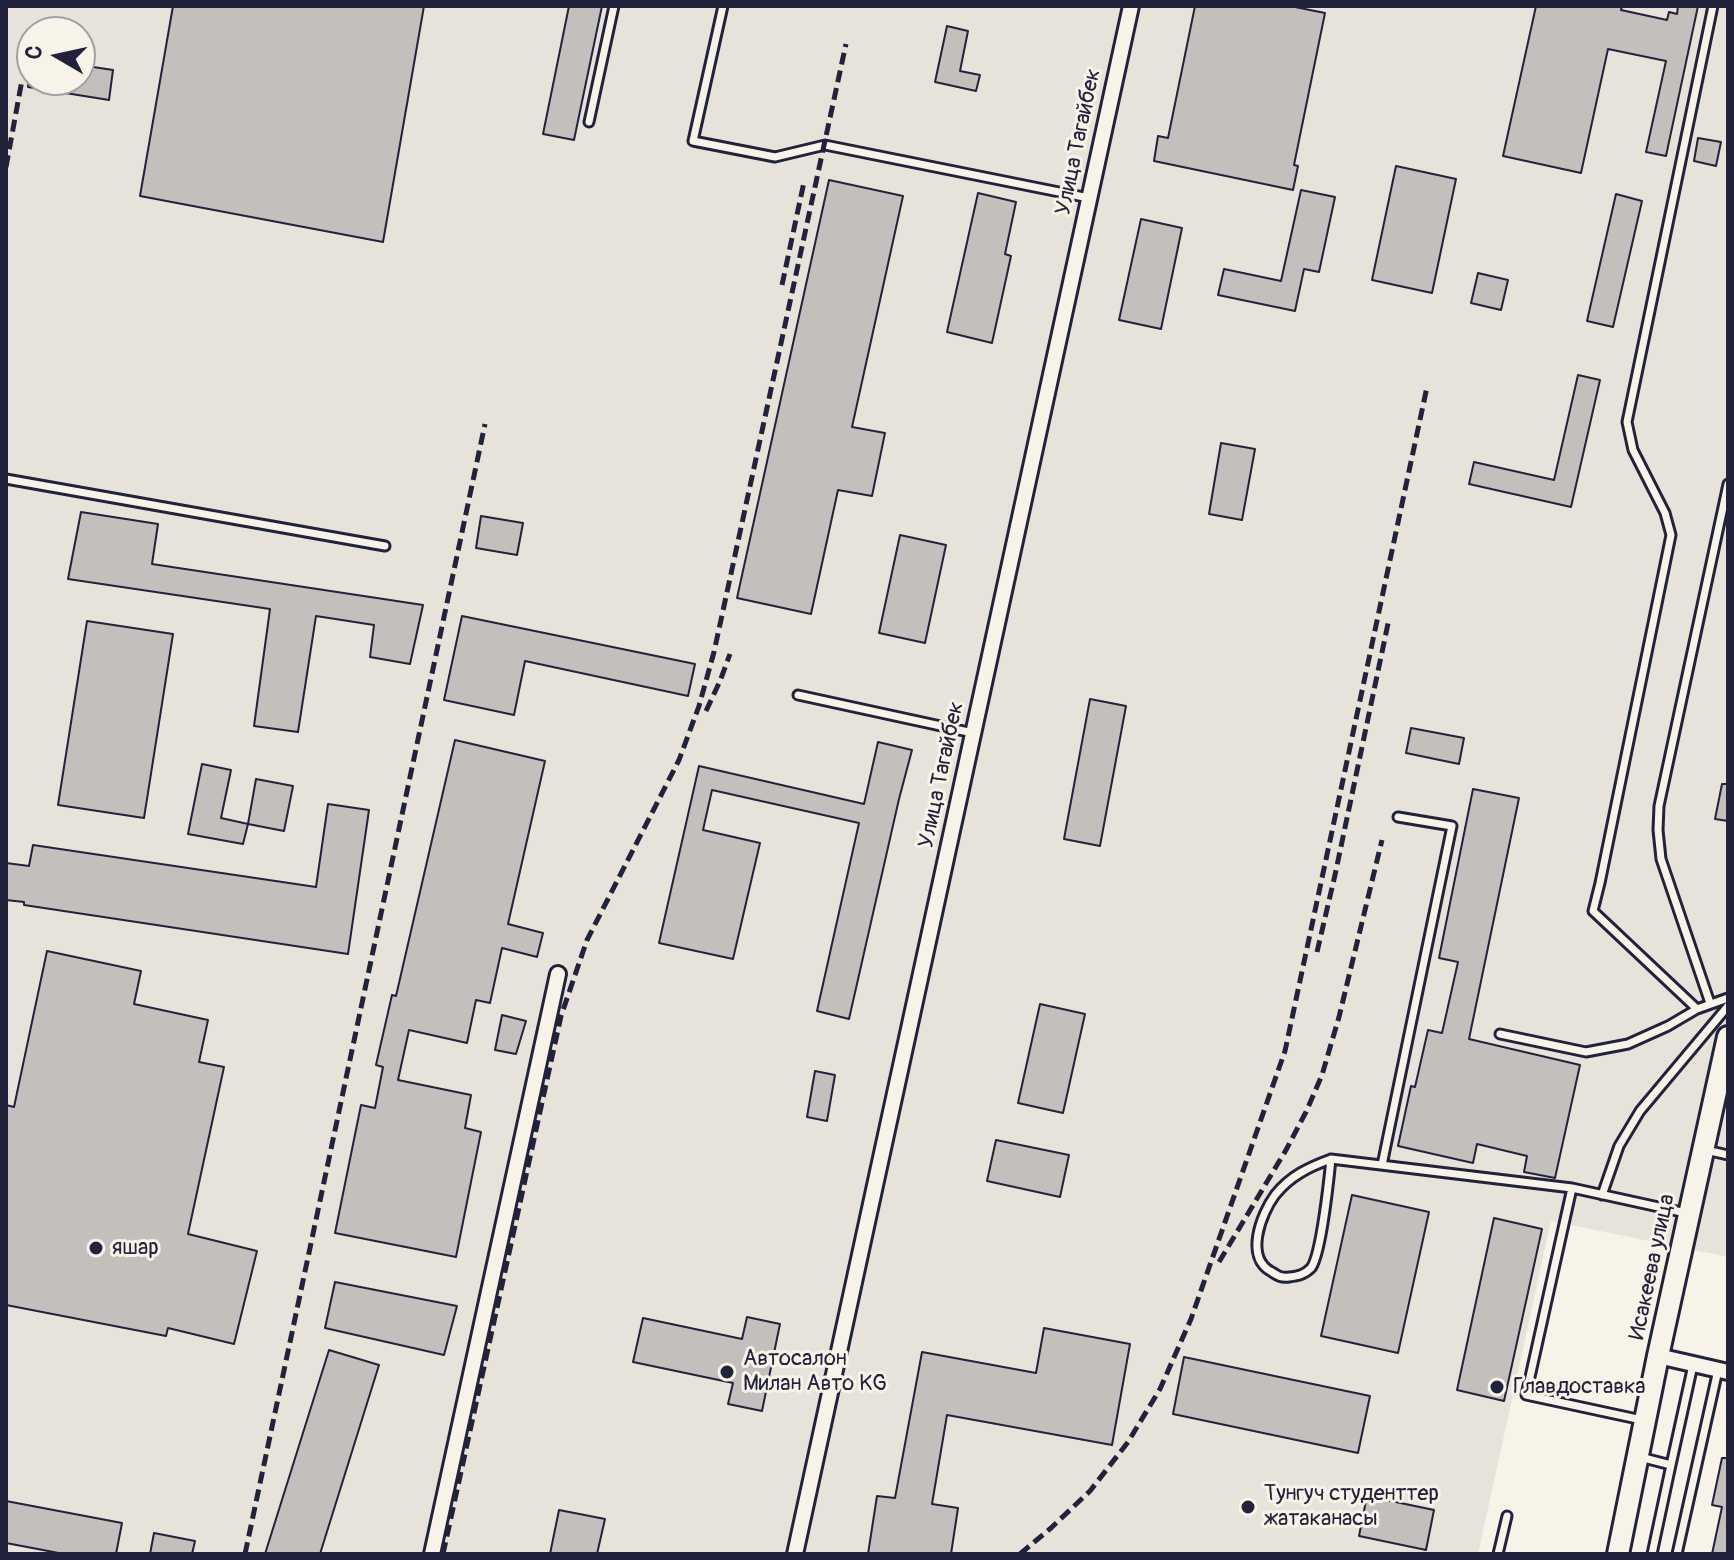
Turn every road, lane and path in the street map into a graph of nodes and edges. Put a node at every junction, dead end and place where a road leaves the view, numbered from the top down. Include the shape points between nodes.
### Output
1 (614, 6) edge
2 (723, 6) edge
3 (1131, 6) edge
4 (1713, 6) edge
5 (589, 122) dead end
6 (1089, 198) junction
7 (6, 479) edge
8 (1728, 484) edge
9 (385, 546) dead end
10 (798, 695) dead end
11 (973, 733) junction
12 (1398, 817) dead end
13 (558, 974) dead end
14 (1728, 998) edge
15 (1710, 1003) junction
16 (1728, 1006) edge
17 (1697, 1009) junction
18 (1500, 1034) dead end
19 (1728, 1037) edge
20 (1704, 1150) junction
21 (1728, 1155) edge
22 (1331, 1159) junction
23 (1382, 1165) junction
24 (1572, 1188) junction
25 (1602, 1195) junction
26 (1689, 1214) junction
27 (1658, 1356) junction
28 (1693, 1364) junction
29 (1723, 1371) edge
30 (1645, 1420) junction
31 (1638, 1456) junction
32 (1671, 1465) junction
33 (1507, 1516) dead end
34 (1500, 1553) edge
35 (432, 1554) edge
36 (795, 1554) edge
37 (1618, 1554) edge
38 (1652, 1554) edge
39 (1677, 1554) edge

1 - 5 lane
2 - 6 lane via 693,141 775,157 825,145
3 - 6 street, Улица Тагайбек
4 - 17 lane via 1627,422 1633,450 1671,535 1593,911
6 - 11 street, Улица Тагайбек
7 - 9 lane
8 - 15 lane via 1658,830 1661,859
10 - 11 lane
11 - 36 street, Улица Тагайбек
12 - 23 lane via 1452,826
13 - 35 street
14 - 15 lane
15 - 17 lane
16 - 25 lane via 1640,1111 1619,1146
17 - 18 lane via 1628,1044 1586,1052
19 - 20 street, Исакеева улица
20 - 21 lane
20 - 26 street, Исакеева улица
22 - 22 lane via 1313,1266 1302,1275 1282,1278 1264,1268 1257,1251 1266,1210 1297,1174
22 - 23 lane
23 - 24 lane
24 - 25 lane
24 - 30 lane via 1526,1395
25 - 26 lane
26 - 27 street, Исакеева улица
27 - 28 street
27 - 30 street, Исакеева улица
28 - 29 street
28 - 32 lane
29 - 39 lane
30 - 31 street, Исакеева улица
31 - 32 lane
31 - 37 street, Исакеева улица
32 - 38 lane
33 - 34 lane

